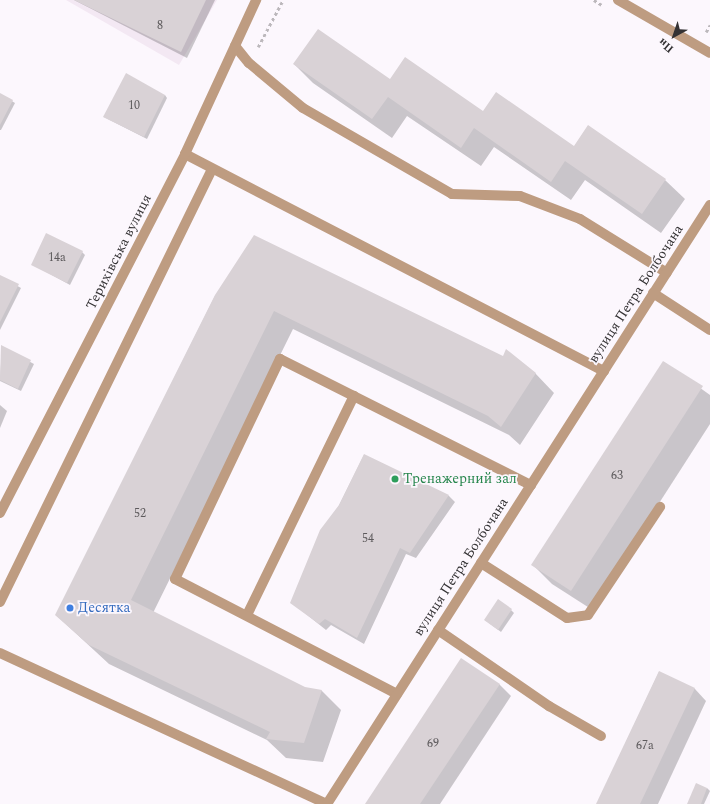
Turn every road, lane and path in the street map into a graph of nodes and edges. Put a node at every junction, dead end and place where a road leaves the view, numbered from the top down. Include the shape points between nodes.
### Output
1 (256, 0) edge
2 (618, 0) edge
3 (235, 46) junction
4 (710, 53) edge
5 (185, 154) junction
6 (212, 170) junction
7 (710, 204) edge
8 (666, 273) junction
9 (653, 294) junction
10 (710, 330) edge
11 (604, 371) junction
12 (354, 396) junction
13 (531, 485) junction
14 (660, 507) dead end
15 (0, 513) edge
16 (481, 563) junction
17 (0, 602) edge
18 (247, 615) junction
19 (438, 630) junction
20 (0, 652) edge
21 (397, 694) junction
22 (601, 736) dead end
23 (327, 804) edge

1 - 3 street, Терихівська вулиця
2 - 4 street
3 - 5 street, Терихівська вулиця
3 - 8 street via 250,63 303,108 452,194 520,196 580,219
5 - 6 street
5 - 15 street, Терихівська вулиця
6 - 11 street
6 - 17 street
7 - 8 street, вулиця Петра Болбочана
8 - 9 street, вулиця Петра Болбочана
9 - 10 street
9 - 11 street, вулиця Петра Болбочана
11 - 13 street, вулиця Петра Болбочана
12 - 13 street
12 - 18 street
12 - 18 street via 280,359 175,579
13 - 16 street, вулиця Петра Болбочана
14 - 16 street via 588,615 567,618
16 - 19 street, вулиця Петра Болбочана
18 - 21 street
19 - 21 street, вулиця Петра Болбочана
19 - 22 street via 549,706
20 - 23 street
21 - 23 street, вулиця Петра Болбочана

